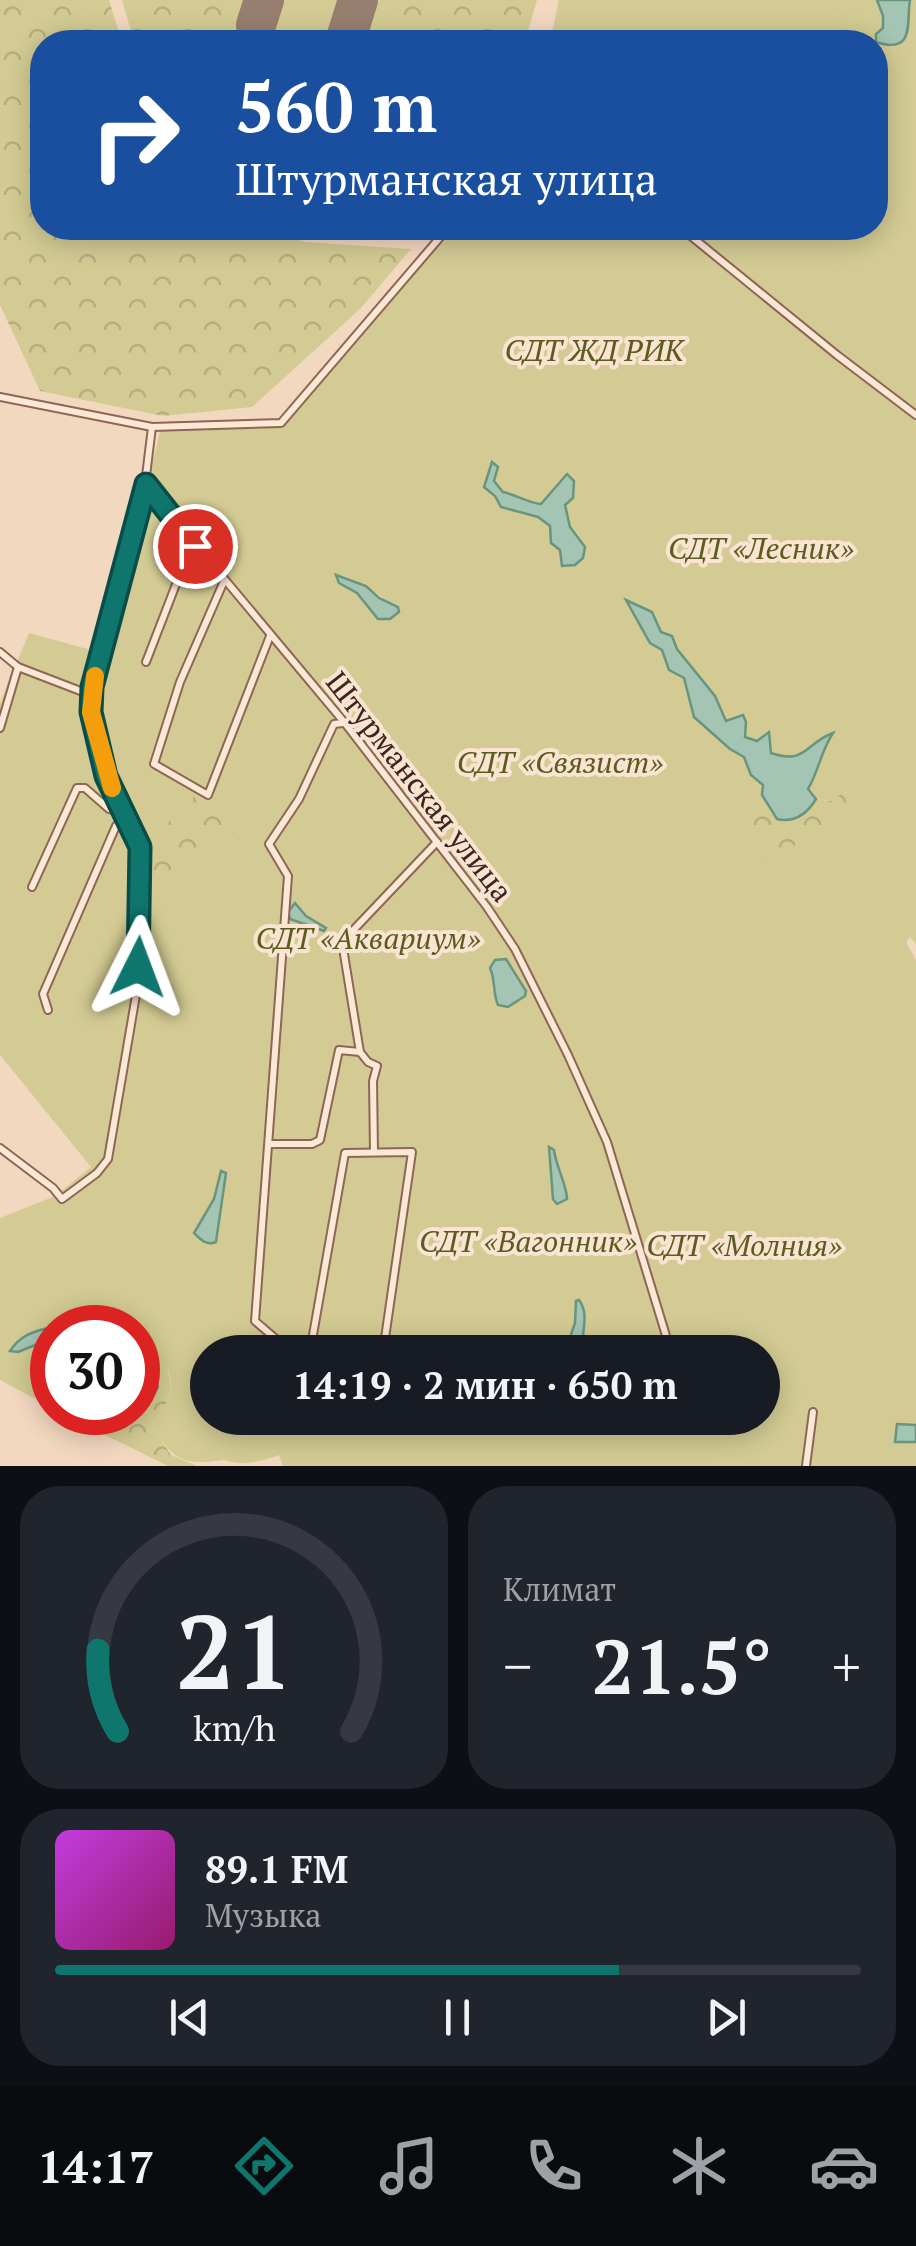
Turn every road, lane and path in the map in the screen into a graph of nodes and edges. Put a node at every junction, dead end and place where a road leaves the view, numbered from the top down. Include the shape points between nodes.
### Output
1 (438, 240) edge
2 (696, 240) edge
3 (0, 396) edge
4 (916, 414) edge
5 (152, 427) junction
6 (146, 484) junction
7 (195, 546) junction
8 (224, 582) junction
9 (270, 636) junction
10 (0, 652) edge
11 (146, 662) dead end
12 (18, 668) junction
13 (91, 696) junction
14 (344, 722) junction
15 (0, 728) edge
16 (123, 815) junction
17 (437, 842) junction
18 (32, 887) dead end
19 (48, 1010) dead end
20 (360, 1052) junction
21 (271, 1144) junction
22 (0, 1148) edge
23 (374, 1152) junction
24 (271, 1335) edge
25 (313, 1335) edge
26 (385, 1335) edge
27 (666, 1335) edge
28 (813, 1412) dead end
29 (806, 1466) edge

1 - 5 street via 280,423
2 - 4 street
3 - 5 street
5 - 6 street
6 - 7 street, Штурманская улица
6 - 13 street
7 - 8 street, Штурманская улица
7 - 11 street
8 - 9 street, Штурманская улица
8 - 9 street via 180,682 154,764 208,794
9 - 14 street, Штурманская улица
10 - 12 street
12 - 13 street
12 - 15 street
13 - 16 street via 106,776
14 - 17 street, Штурманская улица
14 - 21 street via 334,724 300,799 269,844 288,876
16 - 18 street via 76,788
16 - 19 street via 44,994
16 - 22 street via 140,847 141,910 136,996 108,1159 62,1200
17 - 20 street via 343,940
17 - 27 street, Штурманская улица via 515,949 594,1111
20 - 21 street via 339,1050 320,1140
20 - 23 street via 377,1066
21 - 24 street via 255,1321
23 - 25 street via 345,1153
23 - 26 street via 412,1152
28 - 29 street

